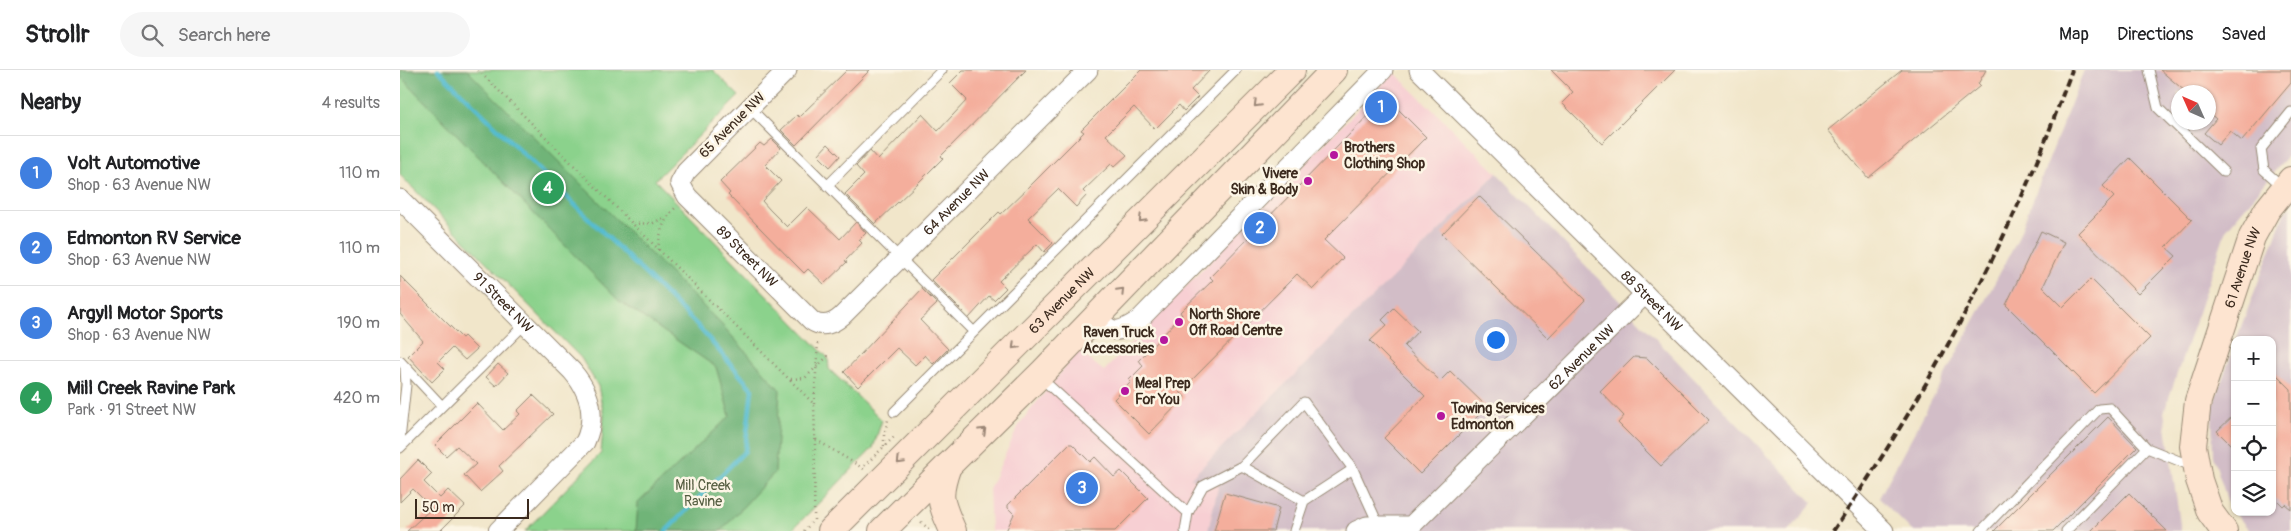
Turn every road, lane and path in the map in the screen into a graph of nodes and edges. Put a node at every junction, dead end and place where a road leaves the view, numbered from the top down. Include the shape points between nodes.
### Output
1 (478, 70) edge
2 (787, 70) edge
3 (942, 70) edge
4 (1088, 70) edge
5 (1236, 70) edge
6 (1292, 70) edge
7 (1334, 70) edge
8 (1383, 70) edge
9 (1419, 70) edge
10 (2149, 70) edge
11 (750, 107) junction
12 (2291, 112) edge
13 (2224, 172) dead end
14 (680, 183) joint
15 (2288, 184) edge
16 (827, 186) junction
17 (400, 199) edge
18 (679, 204) dead end
19 (666, 217) junction
20 (633, 224) junction
21 (658, 250) junction
22 (900, 258) junction
23 (1645, 294) junction
24 (1096, 317) junction
25 (525, 324) junction
26 (974, 332) junction
27 (819, 333) junction
28 (829, 355) dead end
29 (403, 365) edge
30 (815, 369) junction
31 (1039, 376) junction
32 (789, 379) junction
33 (814, 404) junction
34 (442, 406) junction
35 (894, 412) joint
36 (816, 438) junction
37 (400, 440) edge
38 (884, 446) dead end
39 (400, 448) edge
40 (2147, 448) junction
41 (948, 466) junction
42 (1242, 466) junction
43 (1353, 469) junction
44 (2198, 474) junction
45 (866, 480) junction
46 (1304, 502) junction
47 (1188, 513) junction
48 (900, 524) edge
49 (1379, 526) junction
50 (831, 527) edge
51 (1411, 528) edge
52 (498, 531) edge
53 (931, 531) edge
54 (953, 531) edge
55 (1185, 531) edge
56 (1294, 531) edge
57 (1356, 531) edge
58 (1884, 531) edge
59 (1981, 531) edge
60 (2066, 531) edge
61 (2224, 531) edge

1 - 20 path
2 - 11 street, 65 Avenue NW
3 - 16 lane
4 - 22 street, 64 Avenue NW
5 - 26 lane
6 -> 45 main road, 63 Avenue NW
24 -> 7 main road
8 - 24 street via 1139,320 1124,330 1113,330
9 - 23 street, 88 Street NW
10 - 13 lane via 2158,108
11 - 14 street, 65 Avenue NW via 686,172
11 - 16 lane
12 - 15 lane via 2261,149 2264,170
14 - 27 street, 89 Street NW via 687,196 812,321
15 - 44 main road, 61 Avenue NW via 2267,210 2252,238 2208,365 2197,410 2193,446
16 - 22 lane
17 - 25 street, 91 Street NW
18 - 19 path
19 - 20 path
19 - 21 path
20 - 21 path
21 - 32 path
22 - 26 lane
22 - 27 street, 64 Avenue NW via 837,320
23 - 51 street, 62 Avenue NW
23 - 58 street, 88 Street NW
24 - 31 main road
25 - 34 lane
25 - 52 street, 91 Street NW via 578,378 588,396 592,415 588,434 580,448
26 - 35 lane
27 - 30 path
28 - 30 path
29 - 34 lane
29 - 37 lane via 406,385
30 - 32 path via 799,380
30 - 33 path
41 -> 31 main road
31 - 47 lane
32 - 33 path
33 - 36 path
34 - 39 lane
35 - 38 path via 888,419
36 - 45 path
36 - 50 path
40 - 44 lane
40 - 59 lane via 2110,408 2099,410
40 - 60 lane
41 - 48 main road
41 - 54 main road via 940,489
42 - 43 lane via 1304,402
42 - 46 lane
42 - 47 lane via 1203,486
43 - 46 lane
43 - 49 lane
44 - 61 main road, 61 Avenue NW via 2210,512
45 - 48 main road
45 - 50 main road, 63 Avenue NW
46 - 56 lane
47 - 55 lane
48 - 53 path
49 - 51 street, 62 Avenue NW
49 - 57 street, 62 Avenue NW via 1367,526

